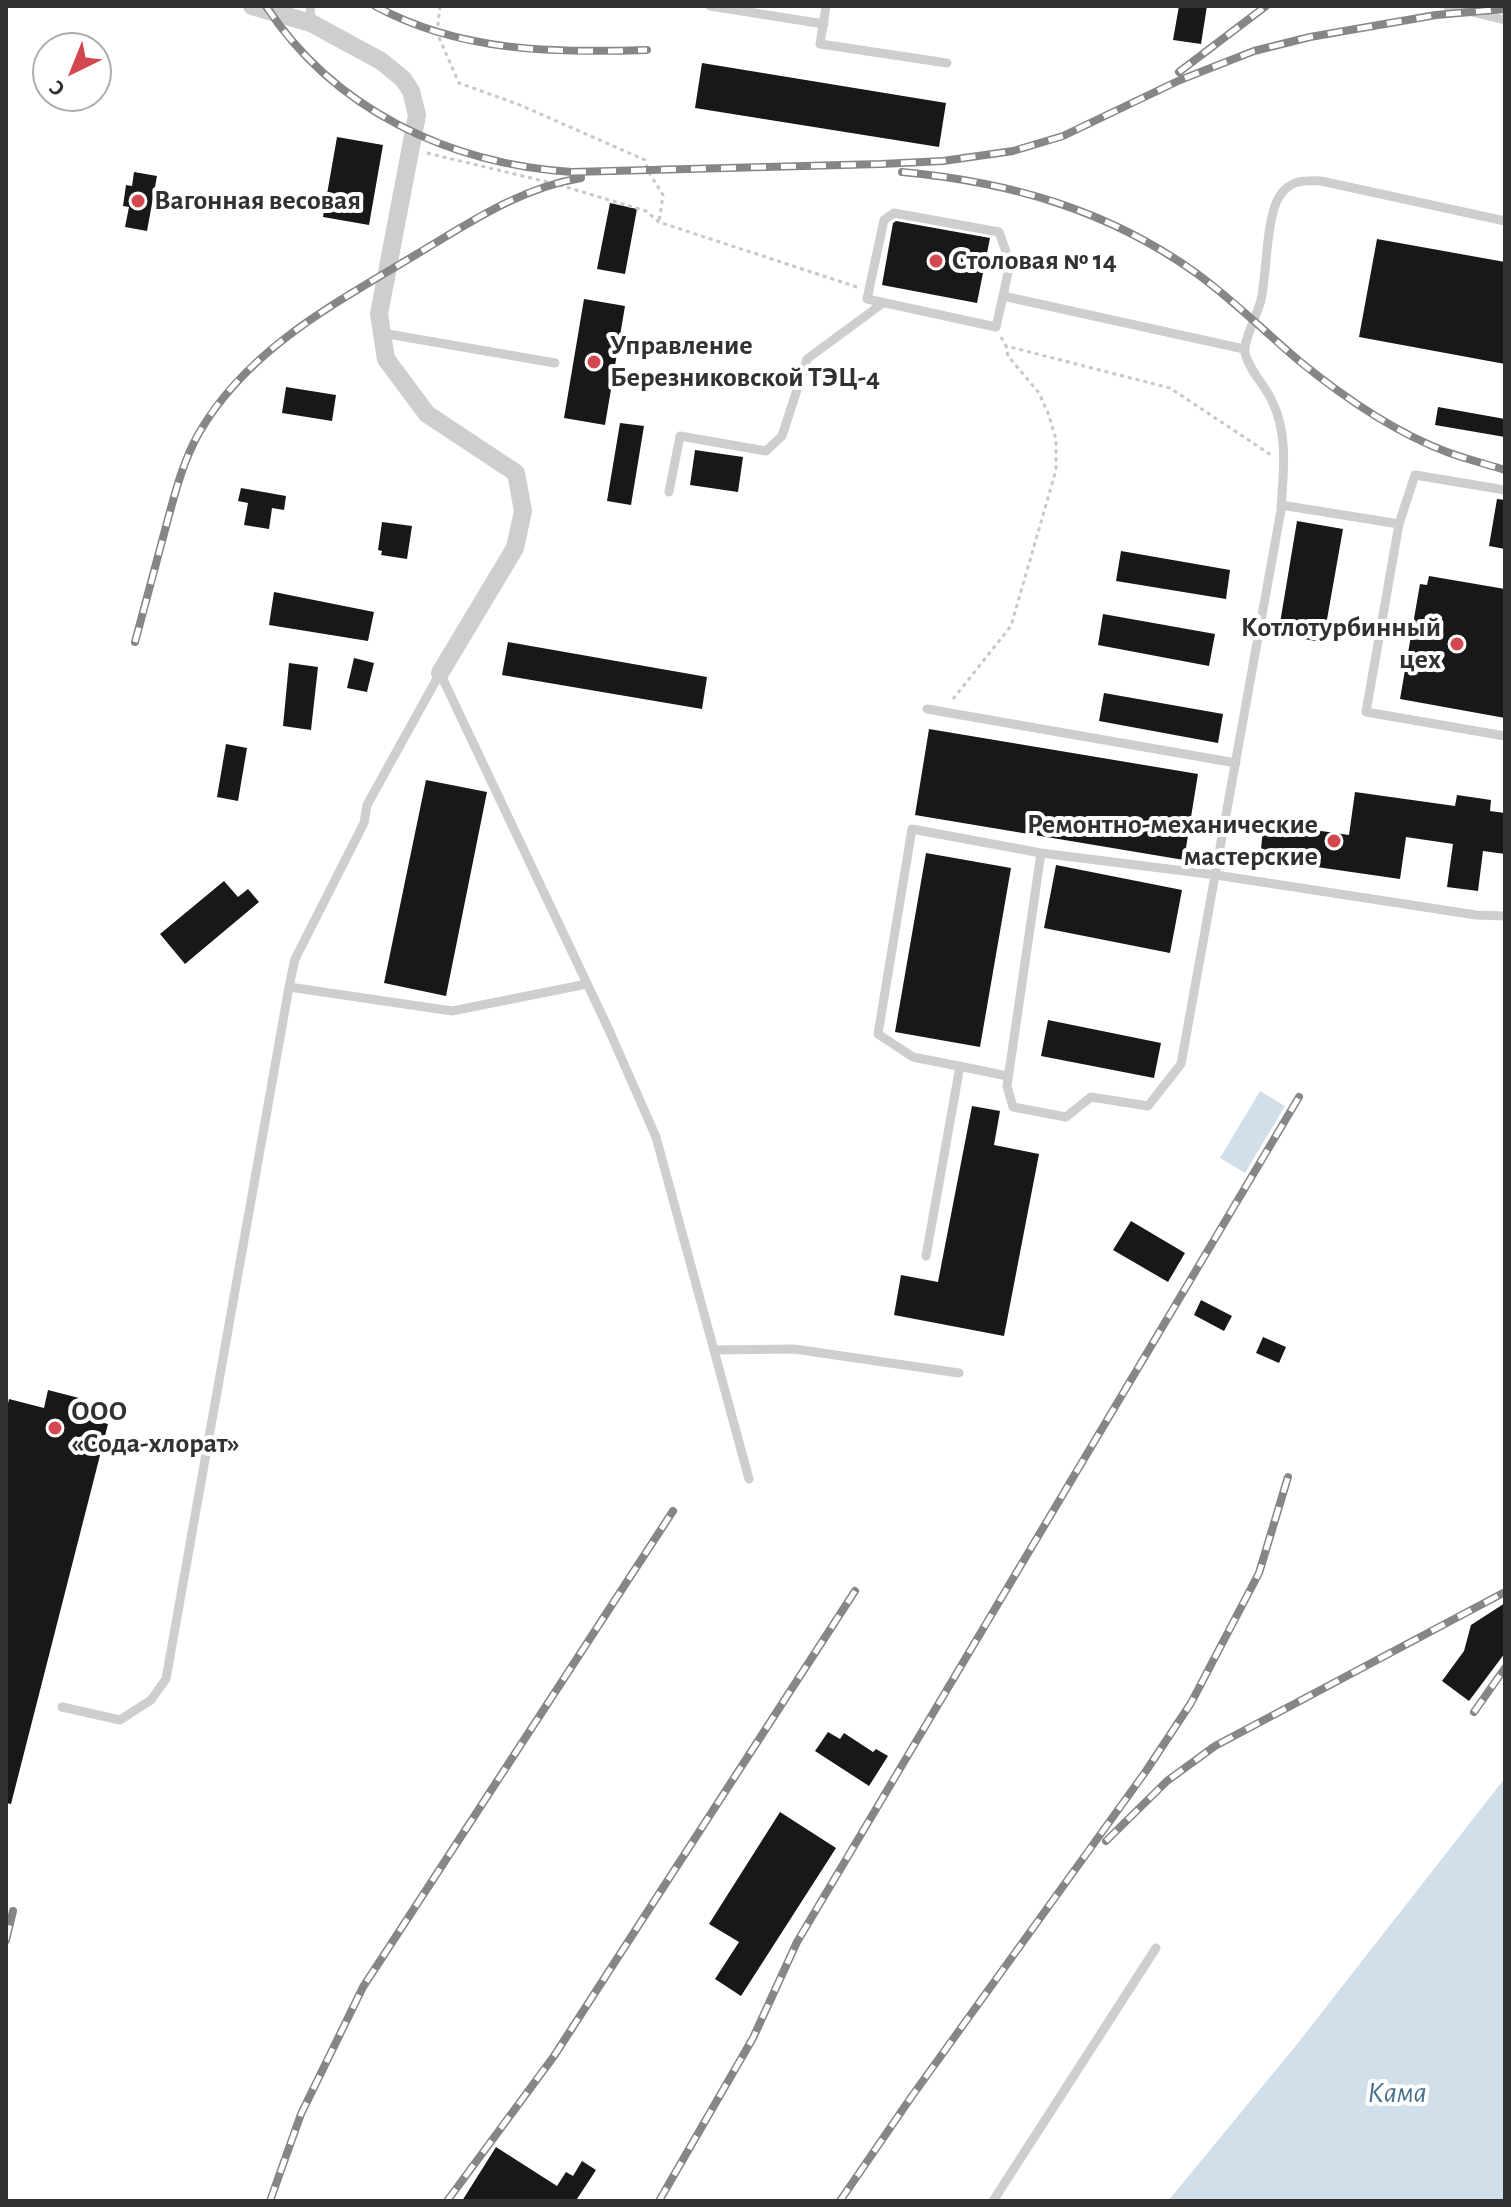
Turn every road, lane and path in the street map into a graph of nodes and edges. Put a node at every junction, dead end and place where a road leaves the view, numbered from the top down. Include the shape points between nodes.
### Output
1 (252, 6) edge
2 (440, 6) edge
3 (710, 6) edge
4 (826, 6) edge
5 (1447, 6) edge
6 (310, 14) edge
7 (1505, 20) edge
8 (824, 24) junction
9 (947, 63) dead end
10 (409, 149) junction
11 (1505, 221) edge
12 (659, 222) junction
13 (869, 291) junction
14 (1003, 296) junction
15 (883, 303) junction
16 (996, 327) junction
17 (382, 333) junction
18 (1006, 346) junction
19 (1244, 349) junction
20 (555, 363) dead end
21 (1284, 464) junction
22 (1505, 490) edge
23 (669, 492) dead end
24 (1281, 505) junction
25 (1399, 524) junction
26 (440, 673) junction
27 (927, 709) dead end
28 (944, 712) junction
29 (1505, 736) edge
30 (1236, 763) junction
31 (1041, 853) junction
32 (1216, 875) junction
33 (1505, 916) edge
34 (587, 984) junction
35 (289, 987) junction
36 (960, 1066) junction
37 (1008, 1076) junction
38 (926, 1256) dead end
39 (714, 1350) junction
40 (959, 1373) dead end
41 (749, 1479) dead end
42 (62, 1707) dead end
43 (1156, 1948) dead end
44 (993, 2201) edge

1 - 6 street via 271,14
2 - 12 path via 437,33 459,83 645,160 663,195
3 - 8 lane
4 - 8 lane
5 - 7 lane
6 - 10 street via 403,79 417,115
8 - 9 lane via 820,44
10 - 12 path via 556,184 646,211
10 - 17 street via 379,314
11 - 19 lane via 1321,181 1288,185 1274,207 1261,300
12 - 13 path
13 - 14 lane via 884,220 894,213 999,232 1010,263
13 - 15 lane via 867,299
14 - 16 lane
14 - 19 lane
15 - 16 lane
15 - 23 lane via 807,359 782,436 766,451 680,436
16 - 18 path
17 - 20 lane
17 - 26 street via 386,359 427,414 516,473 523,511 515,548
18 - 21 path via 1170,388
18 - 28 path via 1048,413 1056,439 1056,470 1011,626
19 - 21 lane via 1279,418
21 - 24 lane
22 - 25 lane via 1415,475
24 - 25 lane
24 - 30 lane
25 - 29 lane via 1366,712
26 - 34 lane
26 - 35 lane via 367,805 364,823 295,959
27 - 28 lane
28 - 30 lane
30 - 32 lane
31 - 32 lane
31 - 36 lane via 912,829 878,1034 913,1057
31 - 37 lane
32 - 33 lane
32 - 37 lane via 1181,1064 1148,1106 1091,1097 1066,1117 1013,1107
34 - 35 lane via 452,1011
34 - 39 lane via 656,1137
35 - 42 lane via 166,1679 151,1700 120,1720
36 - 37 lane
36 - 38 lane
39 - 40 lane via 794,1349
39 - 41 lane
43 - 44 lane

